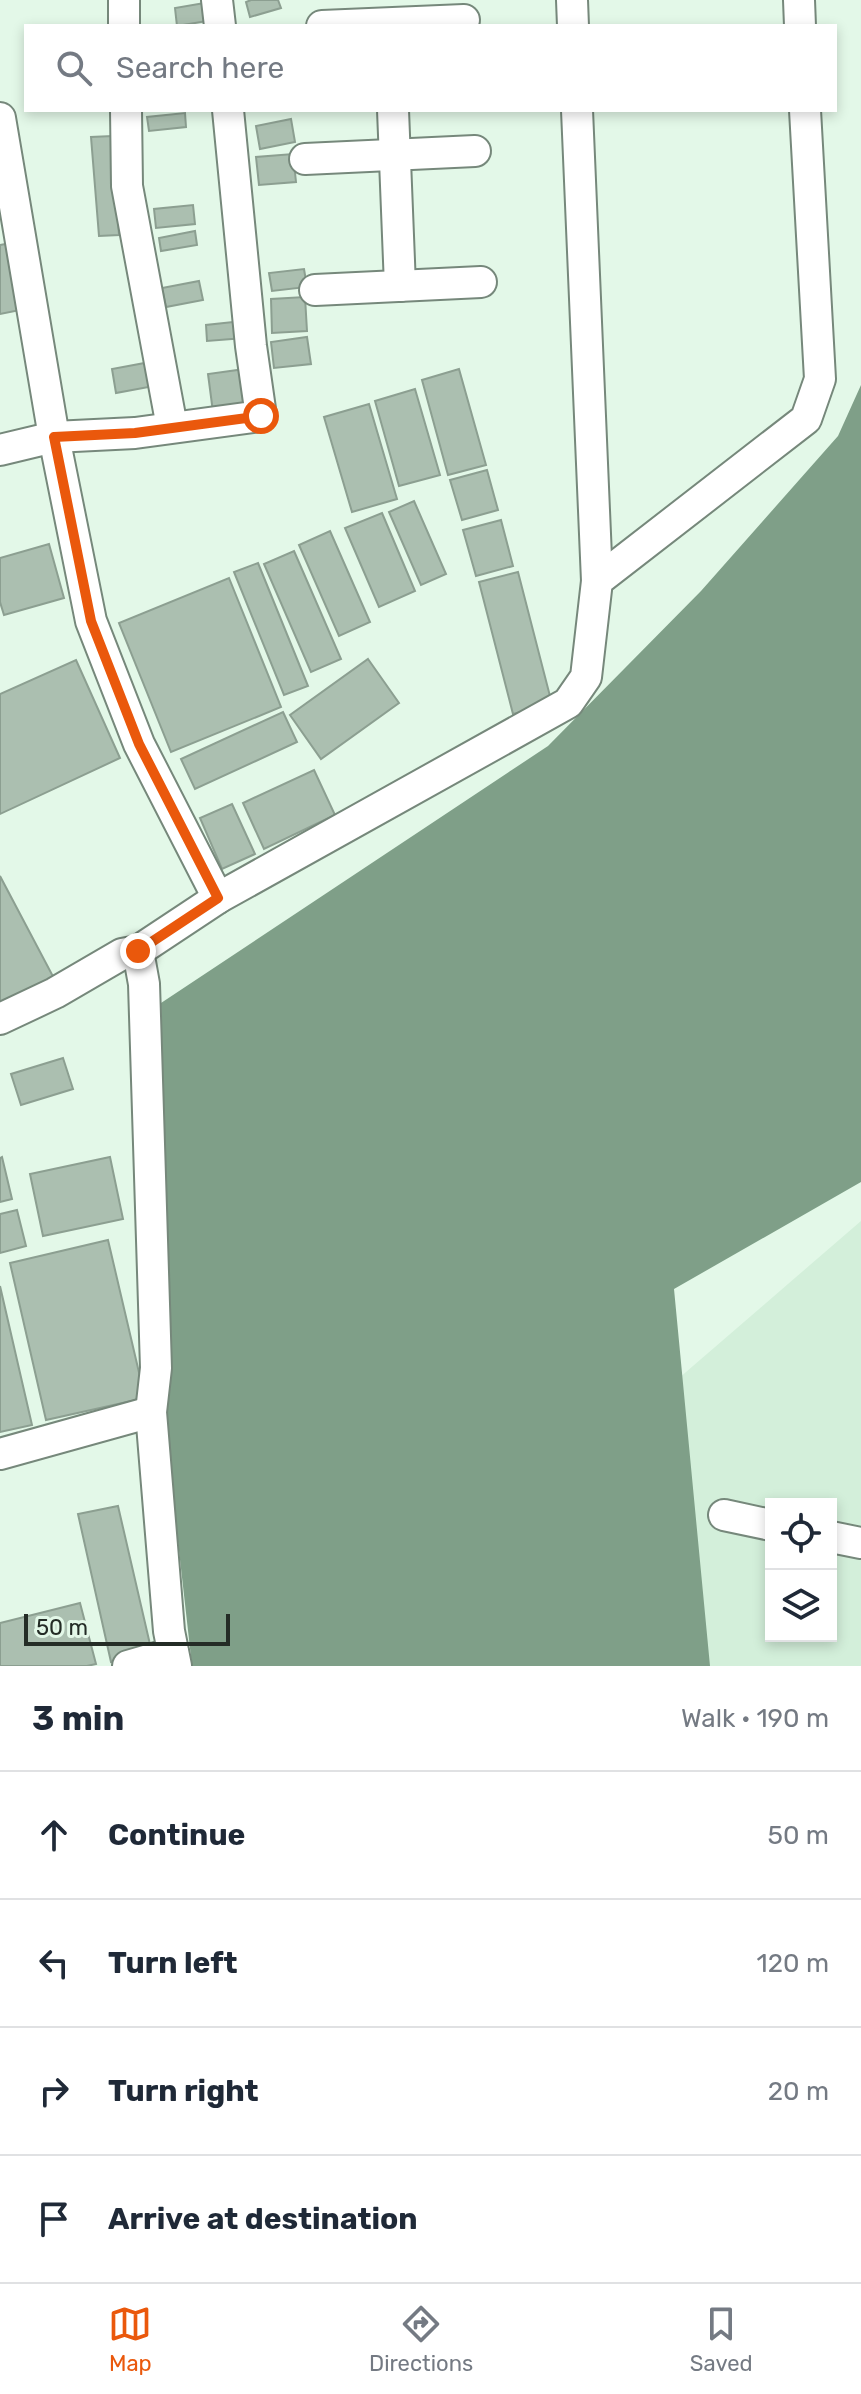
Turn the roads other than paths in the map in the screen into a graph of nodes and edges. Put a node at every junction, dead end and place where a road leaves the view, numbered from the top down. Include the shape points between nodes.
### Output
1 (124, 0) edge
2 (217, 0) edge
3 (572, 0) edge
4 (799, 0) edge
5 (387, 16) edge
6 (464, 20) dead end
7 (124, 24) edge
8 (220, 24) edge
9 (335, 24) edge
10 (573, 24) edge
11 (800, 24) edge
12 (126, 112) edge
13 (228, 112) edge
14 (393, 112) edge
15 (577, 112) edge
16 (805, 112) edge
17 (0, 118) edge
18 (475, 151) dead end
19 (395, 155) junction
20 (305, 159) dead end
21 (481, 282) dead end
22 (400, 286) junction
23 (315, 290) dead end
24 (172, 427) junction
25 (54, 437) junction
26 (0, 450) edge
27 (597, 581) junction
28 (218, 898) junction
29 (138, 951) junction
30 (0, 1019) edge
31 (151, 1412) junction
32 (0, 1454) edge
33 (724, 1515) dead end
34 (765, 1524) edge
35 (837, 1538) edge
36 (861, 1543) edge
37 (175, 1660) edge
38 (128, 1666) edge

1 - 7 street
2 - 8 street
3 - 10 street
4 - 11 street
5 - 6 street
5 - 9 street
12 - 24 street via 127,186
13 - 24 street via 261,416
14 - 19 street
15 - 27 street
16 - 27 street via 820,379 806,419
17 - 25 street
18 - 19 street
19 - 20 street
19 - 22 street
21 - 22 street
22 - 23 street
24 - 25 street
25 - 26 street
25 - 28 street via 91,621 139,744
27 - 28 street via 586,677 568,703
28 - 29 street
29 - 30 street via 122,954
29 - 31 street via 144,984 156,1368
31 - 32 street
31 - 37 street
33 - 34 street
35 - 36 street
37 - 38 street

